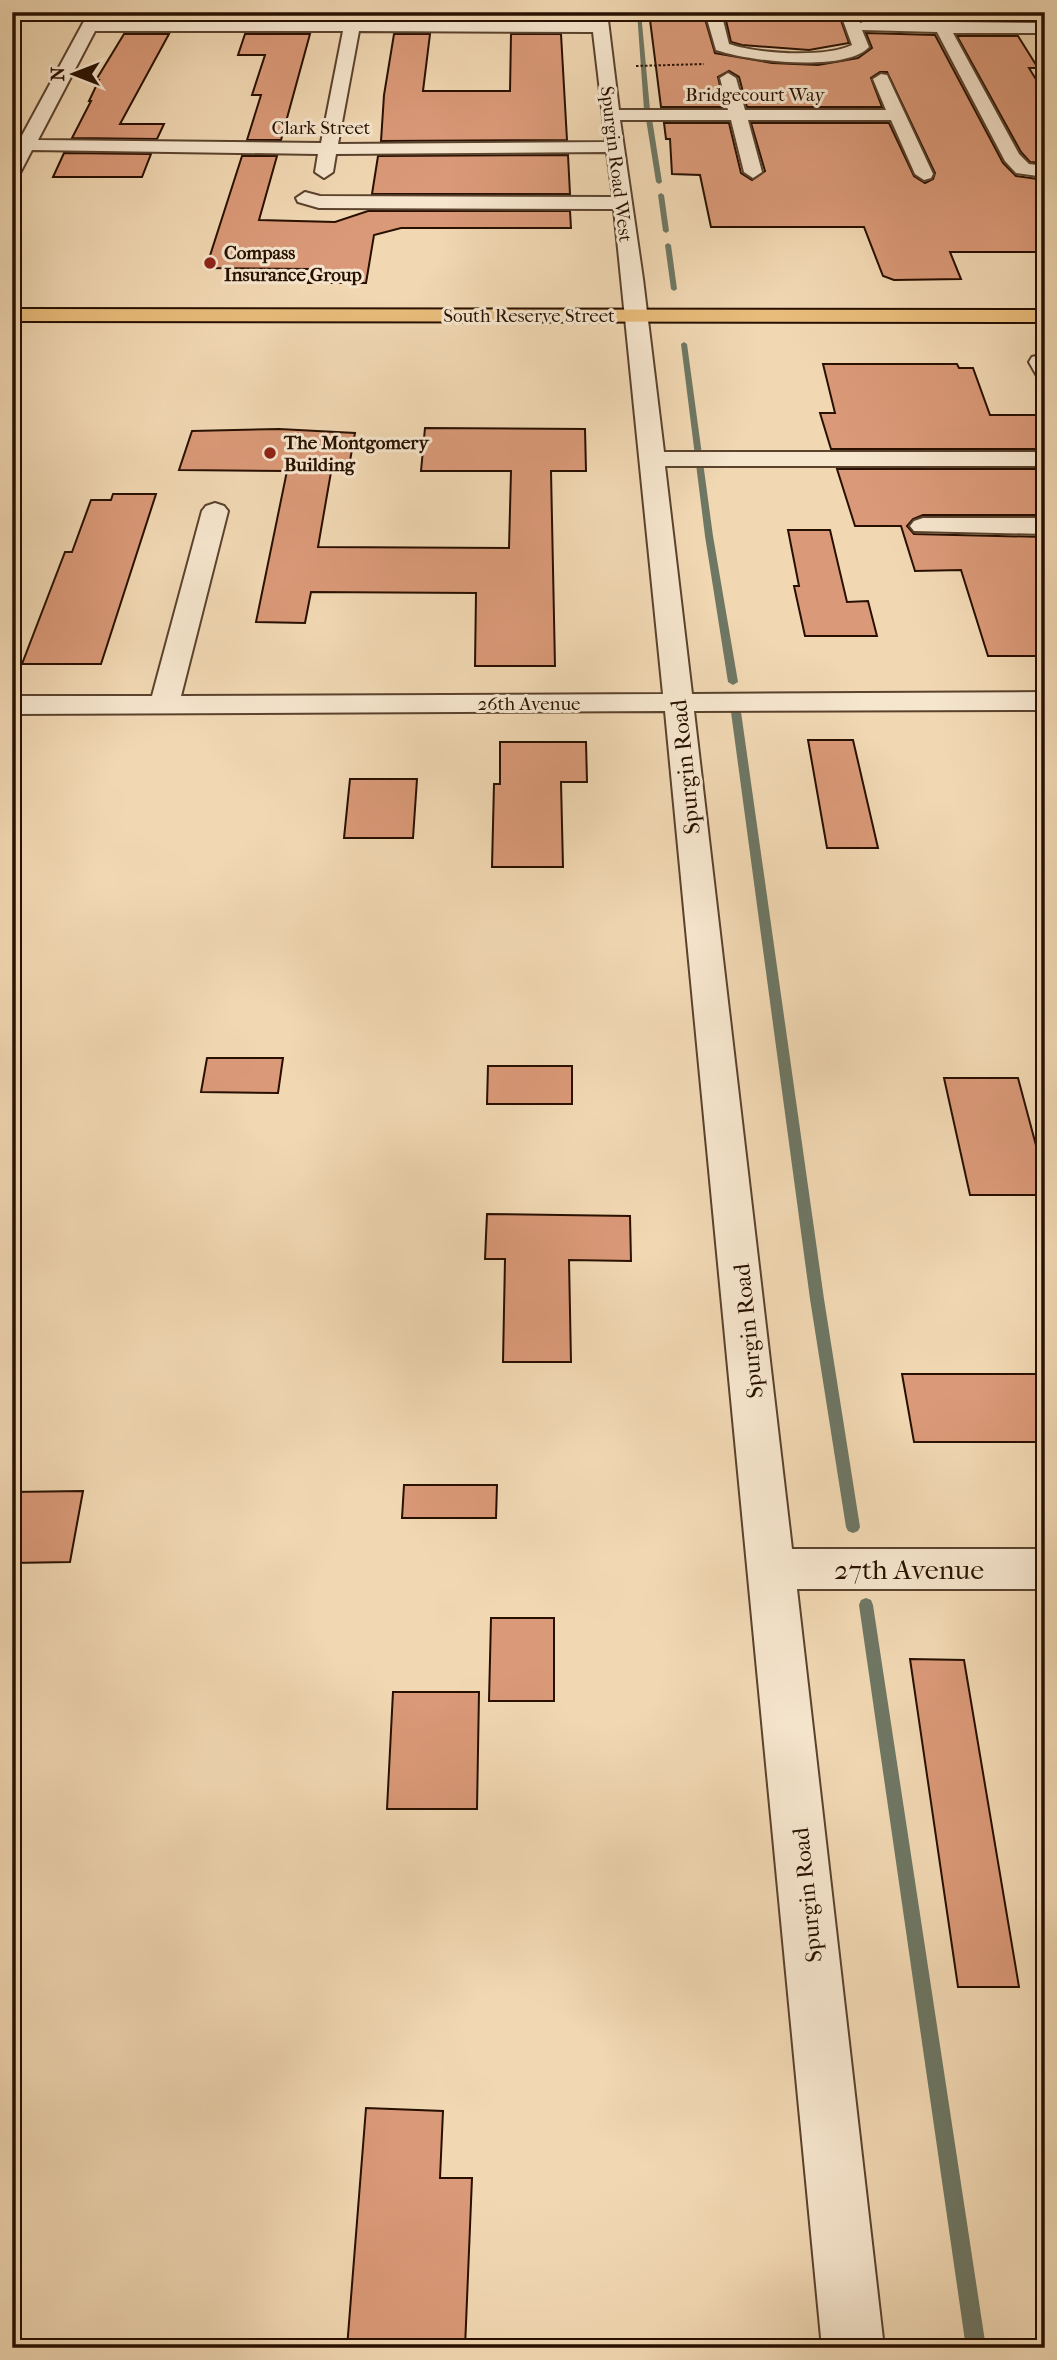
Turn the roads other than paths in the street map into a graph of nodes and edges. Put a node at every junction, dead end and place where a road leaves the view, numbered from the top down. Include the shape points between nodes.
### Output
1 (713, 12) edge
2 (848, 12) edge
3 (93, 19) edge
4 (353, 19) edge
5 (599, 20) edge
6 (866, 26) dead end
7 (945, 28) junction
8 (1045, 28) edge
9 (729, 78) dead end
10 (881, 79) dead end
11 (611, 115) junction
12 (738, 115) junction
13 (898, 115) junction
14 (26, 145) junction
15 (615, 147) junction
16 (329, 149) junction
17 (12, 171) edge
18 (754, 172) dead end
19 (1045, 172) edge
20 (923, 174) dead end
21 (622, 203) junction
22 (12, 315) edge
23 (637, 315) junction
24 (1045, 316) edge
25 (652, 459) junction
26 (1045, 459) edge
27 (215, 511) dead end
28 (923, 526) dead end
29 (1045, 526) edge
30 (1045, 701) edge
31 (677, 702) junction
32 (12, 705) edge
33 (164, 705) junction
34 (774, 1569) junction
35 (1045, 1569) edge
36 (853, 2348) edge

1 - 2 street via 722,47 754,56 837,56 857,51 861,47
3 - 4 street
3 - 14 street
4 - 5 street
4 - 16 street
5 - 11 street, Spurgin Road West
6 - 7 street
7 - 8 street
7 - 19 street via 1012,157 1023,169
9 - 12 street
10 - 13 street
11 - 12 street, Bridgecourt Way
11 - 15 street, Spurgin Road West
12 - 13 street, Bridgecourt Way
12 - 18 street
13 - 20 street
14 - 16 street, Clark Street
14 - 17 street
15 - 16 street, Clark Street
15 - 21 street, Spurgin Road West
16 - 21 street via 322,182 304,198 319,202
21 - 23 street, Spurgin Road West
22 - 23 highway, South Reserve Street
23 - 24 highway, South Reserve Street
23 - 25 street, Spurgin Road
25 - 26 street
25 - 31 street, Spurgin Road
27 - 33 street
28 - 29 street
30 - 31 street, 26th Avenue
31 - 33 street, 26th Avenue
31 - 34 street, Spurgin Road
32 - 33 street, 26th Avenue
34 - 35 street, 27th Avenue
34 - 36 street, Spurgin Road

